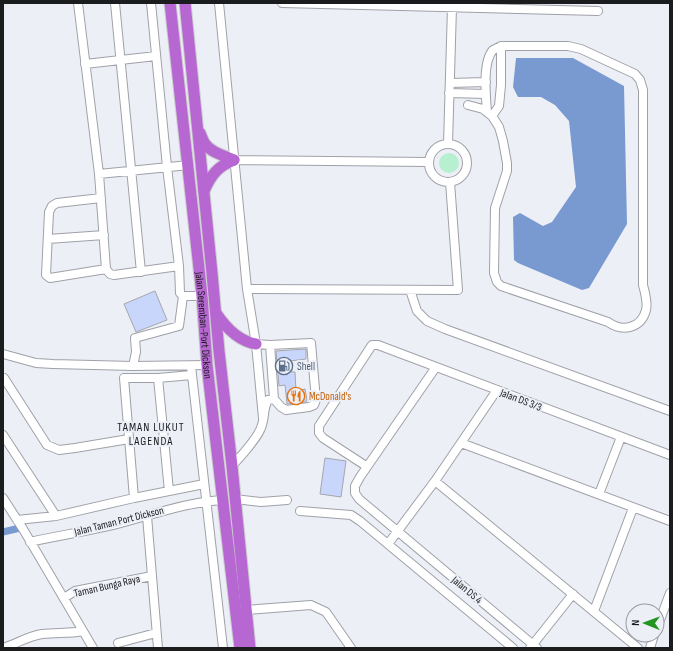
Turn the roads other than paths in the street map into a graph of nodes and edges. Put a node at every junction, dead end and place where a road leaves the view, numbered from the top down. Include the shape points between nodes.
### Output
1 (78, 3) edge
2 (115, 3) edge
3 (151, 3) edge
4 (170, 3) edge
5 (219, 3) edge
6 (282, 3) edge
7 (186, 5) edge
8 (452, 7) junction
9 (598, 11) dead end
10 (501, 46) junction
11 (156, 56) junction
12 (120, 61) junction
13 (85, 64) junction
14 (486, 82) junction
15 (450, 83) junction
16 (449, 93) junction
17 (486, 94) junction
18 (468, 105) dead end
19 (490, 114) junction
20 (197, 128) junction
21 (448, 144) junction
22 (199, 147) junction
23 (234, 160) junction
24 (430, 162) junction
25 (189, 165) junction
26 (167, 167) junction
27 (131, 171) junction
28 (99, 174) junction
29 (202, 176) junction
30 (450, 182) junction
31 (204, 192) junction
32 (101, 198) junction
33 (104, 234) junction
34 (48, 239) junction
35 (179, 266) junction
36 (106, 268) junction
37 (141, 272) junction
38 (247, 289) junction
39 (410, 290) junction
40 (183, 296) junction
41 (202, 296) junction
42 (215, 311) junction
43 (256, 344) junction
44 (270, 345) junction
45 (218, 351) junction
46 (3, 354) edge
47 (207, 365) junction
48 (133, 366) junction
49 (191, 366) junction
50 (436, 367) junction
51 (221, 372) junction
52 (192, 375) junction
53 (158, 378) junction
54 (4, 379) edge
55 (496, 390) junction
56 (274, 399) junction
57 (670, 411) edge
58 (263, 418) junction
59 (3, 435) edge
60 (621, 437) junction
61 (129, 439) junction
62 (461, 443) junction
63 (670, 456) edge
64 (232, 466) junction
65 (366, 466) junction
66 (435, 481) junction
67 (204, 484) junction
68 (233, 488) junction
69 (169, 491) junction
70 (599, 494) junction
71 (3, 498) edge
72 (134, 498) junction
73 (235, 499) junction
74 (223, 500) junction
75 (287, 500) dead end
76 (207, 501) junction
77 (633, 508) junction
78 (237, 511) junction
79 (300, 511) dead end
80 (56, 516) junction
81 (147, 516) junction
82 (17, 520) junction
83 (670, 521) edge
84 (398, 532) junction
85 (29, 540) junction
86 (388, 544) junction
87 (152, 576) junction
88 (670, 593) edge
89 (573, 594) junction
90 (64, 598) junction
91 (665, 606) edge
92 (246, 610) junction
93 (594, 612) junction
94 (83, 631) junction
95 (156, 633) junction
96 (118, 643) dead end
97 (533, 647) edge
98 (3, 648) edge
99 (94, 648) edge
100 (158, 648) edge
101 (222, 648) edge
102 (240, 648) edge
103 (250, 648) edge
104 (351, 648) edge
105 (513, 648) edge
106 (638, 648) edge

1 - 13 street
2 - 12 street
3 - 11 street
4 - 25 highway, Jalan Seremban-Port Dickson
5 - 23 street
6 - 8 street
7 - 20 highway, Jalan Seremban-Port Dickson
8 - 9 street
8 - 15 street
10 - 14 street via 493,50 487,61
10 - 19 street via 499,106
10 - 19 street via 568,46 581,49 635,74 640,80 643,90 643,285 646,309 643,319 634,327 614,327 608,322 501,286 497,282 494,273 495,208 507,163 504,141 499,127
11 - 12 street
11 - 26 street
12 - 13 street
12 - 27 street
13 - 28 street
14 - 15 street
14 - 17 street
15 - 16 street
16 - 17 street
16 - 21 street
17 - 19 street
18 - 19 street via 476,106
20 - 22 highway, Jalan Seremban-Port Dickson
20 - 23 highway via 206,144
21 - 24 street via 437,147
21 - 30 street via 460,148 467,158 465,171
22 - 25 highway
22 - 29 highway, Jalan Seremban-Port Dickson
23 - 24 street
23 - 31 highway via 221,166 214,173
23 - 38 street
24 - 30 street via 433,174
25 - 26 street
25 - 29 highway
25 - 41 highway, Jalan Seremban-Port Dickson
26 - 27 street
26 - 35 street
27 - 28 street
27 - 37 street
28 - 32 street
29 - 31 highway, Jalan Seremban-Port Dickson
30 - 39 street via 458,290
31 - 42 highway, Jalan Seremban-Port Dickson
32 - 33 street
32 - 34 street via 57,203 52,206 49,212
33 - 34 street
33 - 36 street
34 - 36 street via 48,278
35 - 37 street
35 - 40 street via 180,293
36 - 37 street via 110,274
38 - 39 street
38 - 43 street
39 - 57 street via 417,312 427,321
40 - 41 street
40 - 48 street via 179,326 135,338
41 - 47 highway, Jalan Seremban-Port Dickson
42 - 43 highway via 232,332 247,343
42 - 45 highway, Jalan Seremban-Port Dickson
43 - 44 street
43 - 58 street
44 - 56 street
44 - 56 street via 311,343 316,400 314,405 309,407 286,410
45 - 47 highway
45 - 51 highway, Jalan Seremban-Port Dickson
46 - 48 street via 36,363
47 - 49 street
47 - 51 highway via 216,367
47 - 74 highway, Jalan Seremban-Port Dickson
48 - 49 street
49 - 52 street
50 - 55 street, Jalan DS 3/3
50 - 65 street
50 - 65 street, Jalan DS 3/3 via 372,345 319,426 319,433 323,438
51 - 64 highway, Jalan Seremban-Port Dickson
52 - 53 street
52 - 67 street
53 - 61 street via 124,378
53 - 69 street
54 - 61 street via 47,445 59,450
55 - 60 street, Jalan DS 3/3
55 - 62 street
56 - 58 street via 268,400 265,404
58 - 64 street via 257,434
59 - 80 street
60 - 63 street, Jalan DS 3/3
60 - 70 street
61 - 72 street
62 - 66 street
62 - 70 street
64 - 68 highway, Jalan Seremban-Port Dickson
65 - 84 street, Jalan DS 4 via 355,486 355,493
66 - 84 street
66 - 89 street
67 - 69 street
67 - 76 street
68 - 73 highway, Jalan Seremban-Port Dickson
68 - 74 highway
69 - 72 street
70 - 77 street
71 - 82 street
72 - 80 street
73 - 75 street via 261,502
73 - 78 highway, Jalan Seremban-Port Dickson
74 - 76 street, Jalan Taman Port Dickson
74 - 78 highway via 233,504
74 - 102 highway, Jalan Seremban-Port Dickson
76 - 81 street, Jalan Taman Port Dickson
76 - 101 street
77 - 83 street
77 - 93 street
78 - 92 highway, Jalan Seremban-Port Dickson
79 - 86 street, Jalan DS 4 via 351,515
80 - 82 street
81 - 85 street, Jalan Taman Port Dickson
81 - 87 street
82 - 85 street
84 - 86 street
84 - 97 street, Jalan DS 4
85 - 90 street
86 - 105 street, Jalan DS 4
87 - 90 street, Taman Bunga Raya via 75,591
87 - 95 street
88 - 91 street
89 - 93 street
89 - 97 street
90 - 94 street
92 - 103 highway, Jalan Seremban-Port Dickson
92 - 104 street via 311,605 326,612
93 - 106 street
94 - 98 street via 42,634
94 - 99 street
95 - 96 street
95 - 100 street

